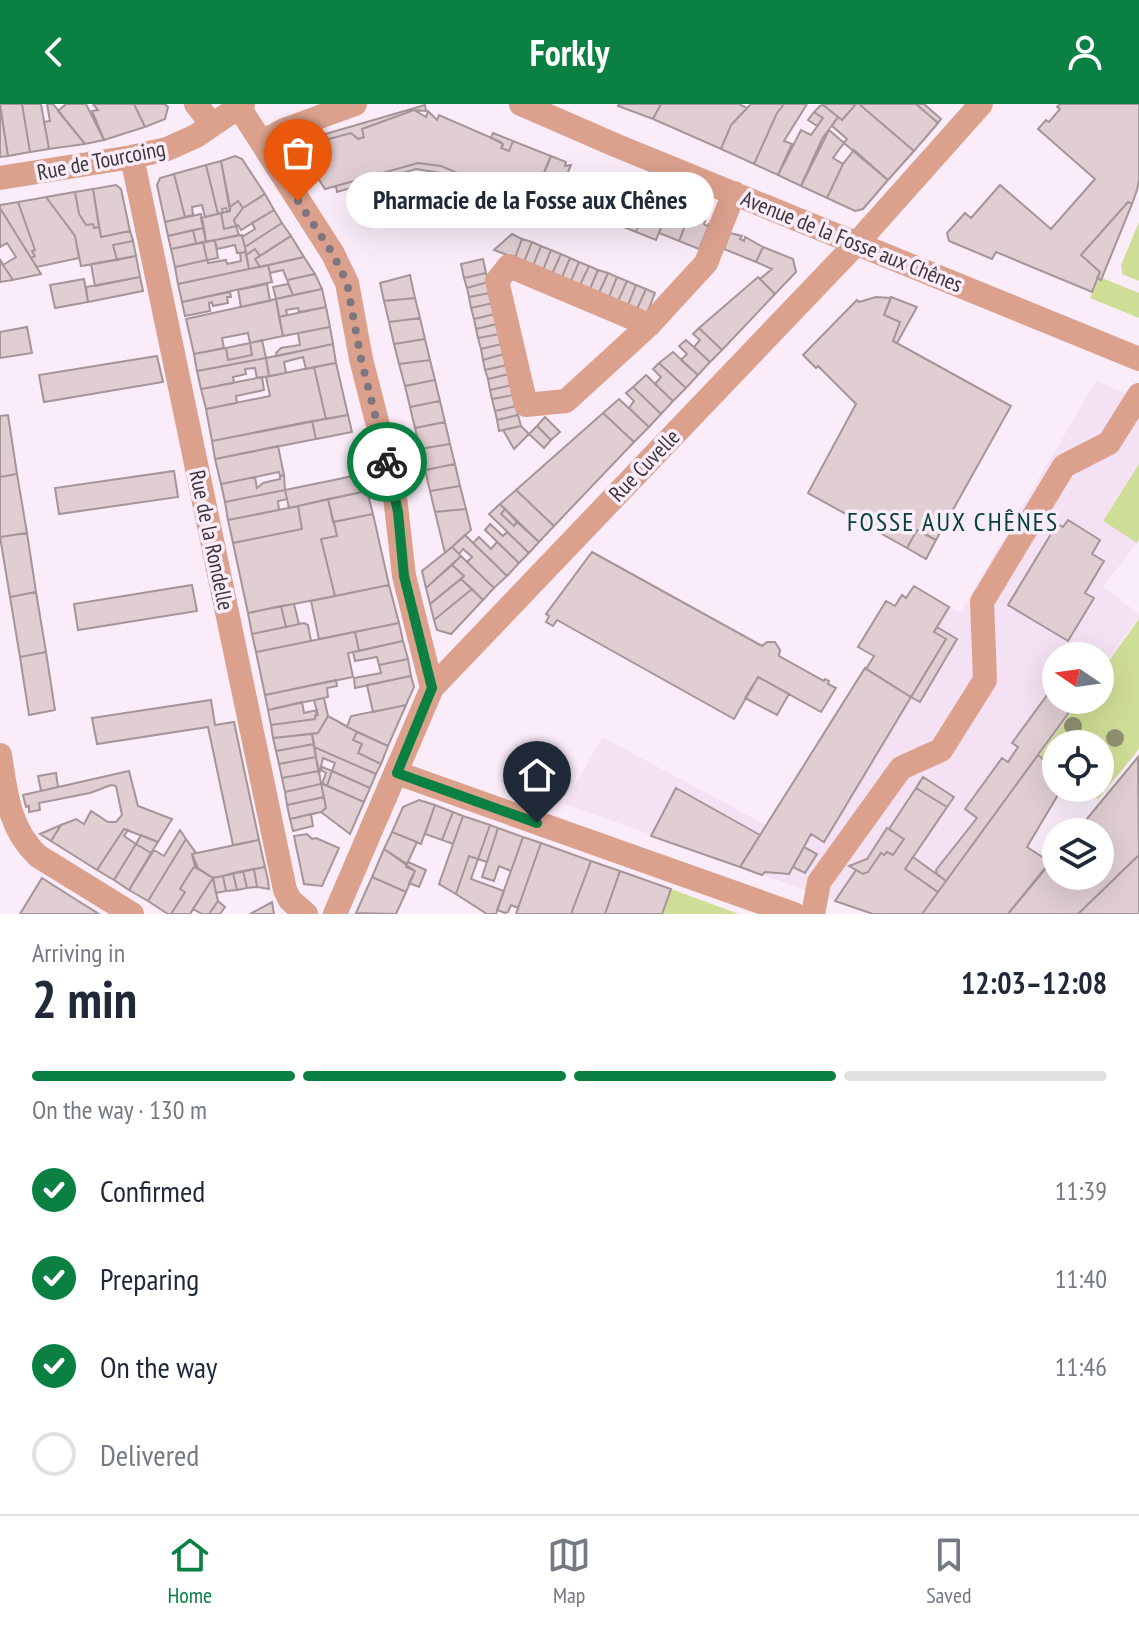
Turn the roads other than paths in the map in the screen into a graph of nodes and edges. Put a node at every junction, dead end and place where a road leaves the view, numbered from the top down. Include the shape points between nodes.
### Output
1 (196, 104) edge
2 (355, 104) edge
3 (521, 104) edge
4 (981, 104) edge
5 (241, 105) edge
6 (212, 125) junction
7 (262, 142) junction
8 (132, 157) junction
9 (0, 178) edge
10 (734, 193) junction
11 (857, 243) junction
12 (649, 325) junction
13 (1139, 359) edge
14 (1139, 395) edge
15 (432, 688) junction
16 (0, 755) edge
17 (397, 773) junction
18 (132, 914) edge
19 (306, 914) edge
20 (335, 914) edge
21 (794, 914) edge
22 (813, 914) edge

1 - 6 street
2 - 7 street
3 - 10 street, Avenue de la Fosse aux Chênes
4 - 11 street, Rue Cuvelle
5 - 6 street, Rue de Tourcoing
5 - 7 street
6 - 8 street, Rue de Tourcoing via 181,144
7 - 15 street via 347,283 394,488 404,576
8 - 9 street, Rue de Tourcoing
8 - 19 street, Rue de la Rondelle via 285,890
10 - 11 street, Avenue de la Fosse aux Chênes
10 - 12 street via 706,263
11 - 13 street, Avenue de la Fosse aux Chênes
11 - 15 street, Rue Cuvelle
12 - 12 street via 566,401 526,405 497,281 509,266
14 - 22 street via 1109,443 1064,466 982,602 985,680 941,750 901,768 819,882
15 - 17 street
16 - 18 street via 13,819 28,846
17 - 20 street
17 - 21 street

